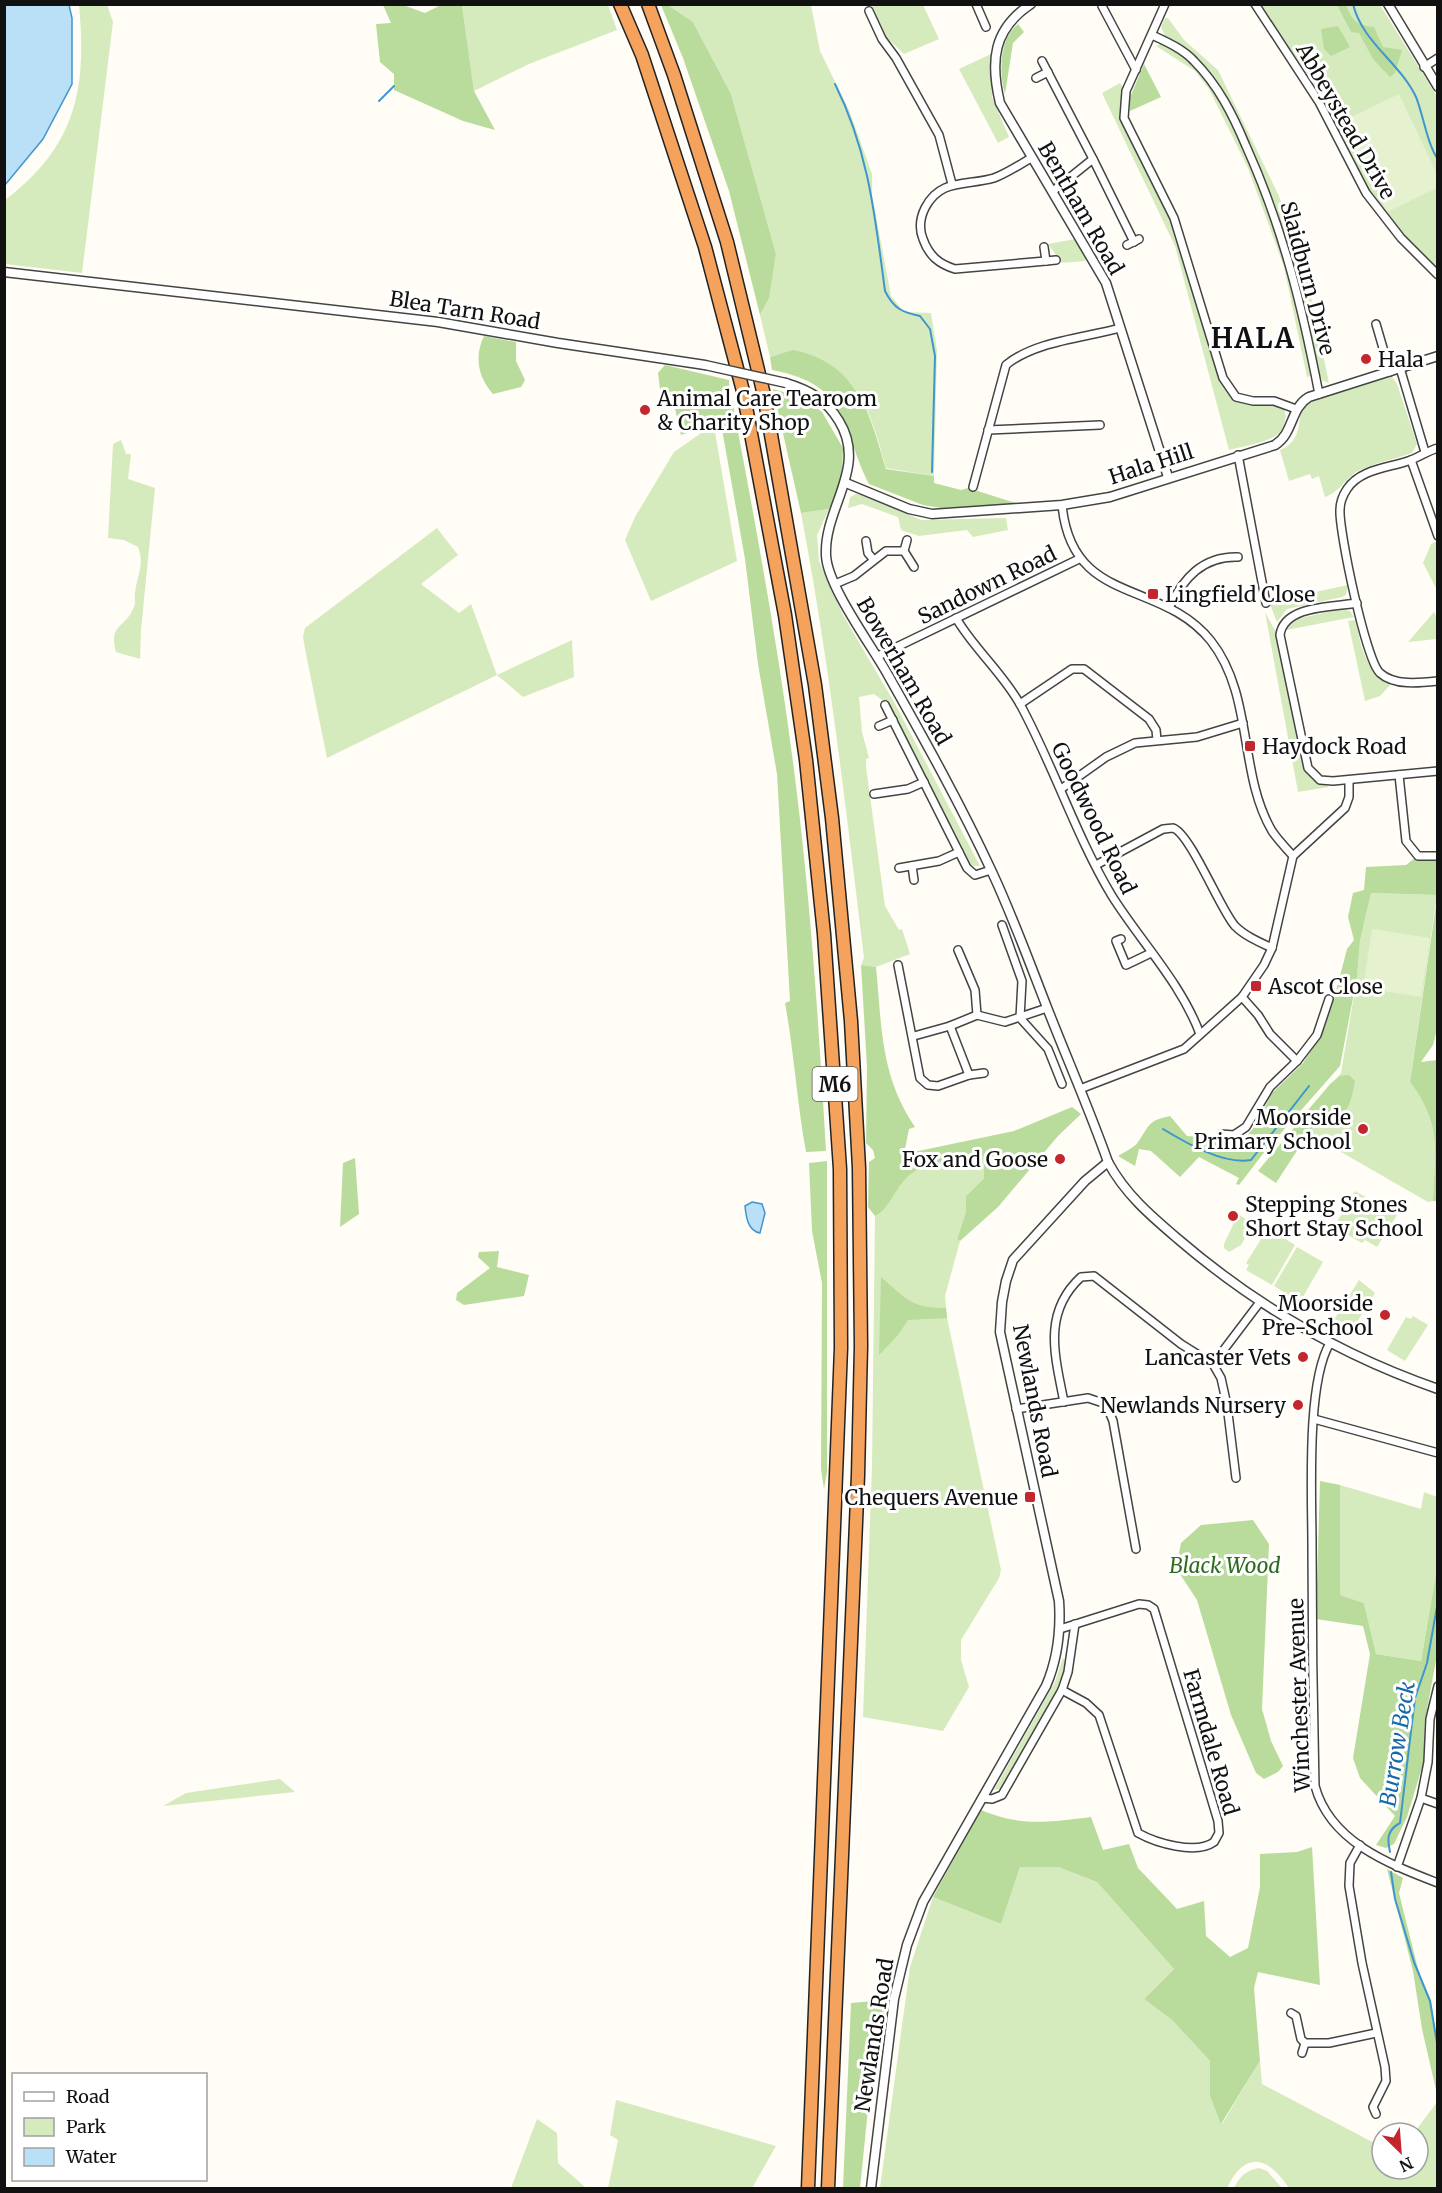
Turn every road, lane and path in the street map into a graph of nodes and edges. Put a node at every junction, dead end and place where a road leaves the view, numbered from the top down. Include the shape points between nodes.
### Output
1 (620, 4) edge
2 (648, 4) edge
3 (1032, 4) edge
4 (1165, 4) edge
5 (1255, 4) edge
6 (1388, 4) edge
7 (1102, 6) dead end
8 (978, 8) edge
9 (987, 8) dead end
10 (868, 11) dead end
11 (986, 27) dead end
12 (1152, 35) junction
13 (1437, 58) edge
14 (1042, 60) dead end
15 (1424, 67) junction
16 (1136, 70) junction
17 (1048, 72) junction
18 (1036, 78) dead end
19 (1437, 87) edge
20 (1031, 158) junction
21 (1093, 159) junction
22 (952, 184) junction
23 (1053, 190) junction
24 (1133, 242) dead end
25 (1044, 247) dead end
26 (1056, 260) dead end
27 (1046, 261) junction
28 (4, 272) edge
29 (1437, 275) edge
30 (1376, 324) dead end
31 (1120, 328) junction
32 (1437, 356) edge
33 (1400, 368) junction
34 (1390, 372) junction
35 (1319, 394) junction
36 (1296, 409) junction
37 (1095, 423) dead end
38 (988, 430) junction
39 (1437, 448) edge
40 (1425, 452) junction
41 (1238, 455) junction
42 (1411, 460) junction
43 (1168, 477) junction
44 (846, 483) junction
45 (973, 488) dead end
46 (1062, 505) junction
47 (1437, 536) edge
48 (908, 540) dead end
49 (866, 541) dead end
50 (904, 551) junction
51 (1238, 557) dead end
52 (873, 559) junction
53 (1079, 559) junction
54 (914, 567) dead end
55 (835, 584) junction
56 (1266, 603) dead end
57 (1357, 603) junction
58 (1169, 608) junction
59 (956, 618) junction
60 (878, 656) junction
61 (1437, 681) edge
62 (1020, 704) junction
63 (885, 705) dead end
64 (893, 720) junction
65 (1243, 723) junction
66 (879, 726) dead end
67 (1157, 740) junction
68 (1437, 771) edge
69 (1399, 775) junction
70 (1349, 780) junction
71 (924, 782) junction
72 (1061, 789) junction
73 (874, 795) dead end
74 (958, 852) junction
75 (1293, 856) junction
76 (1437, 856) edge
77 (1096, 865) junction
78 (912, 866) junction
79 (899, 868) dead end
80 (991, 870) junction
81 (914, 880) dead end
82 (1002, 925) dead end
83 (1121, 939) dead end
84 (1272, 948) junction
85 (958, 950) dead end
86 (1151, 953) junction
87 (898, 965) dead end
88 (1242, 997) junction
89 (1329, 999) dead end
90 (1047, 1008) junction
91 (977, 1015) junction
92 (1020, 1018) junction
93 (950, 1026) junction
94 (1200, 1034) junction
95 (914, 1036) junction
96 (1297, 1060) junction
97 (984, 1073) dead end
98 (969, 1075) junction
99 (1062, 1084) dead end
100 (1080, 1089) junction
101 (1221, 1134) dead end
102 (1108, 1162) junction
103 (1260, 1302) junction
104 (1330, 1343) junction
105 (1213, 1364) junction
106 (1437, 1389) edge
107 (1064, 1402) junction
108 (1016, 1409) junction
109 (1314, 1419) junction
110 (1437, 1453) edge
111 (1236, 1478) dead end
112 (1136, 1549) dead end
113 (1075, 1624) junction
114 (1060, 1629) junction
115 (1058, 1648) junction
116 (1072, 1652) junction
117 (1437, 1686) edge
118 (1062, 1690) junction
119 (1434, 1721) edge
120 (982, 1798) junction
121 (1421, 1798) junction
122 (1437, 1804) edge
123 (1360, 1845) junction
124 (1397, 1867) junction
125 (1437, 1883) edge
126 (1296, 2014) dead end
127 (1376, 2032) junction
128 (1305, 2043) junction
129 (1302, 2053) dead end
130 (1372, 2110) dead end
131 (808, 2188) edge
132 (828, 2188) edge
133 (871, 2188) edge

1 - 131 highway, M6 via 642,55 705,247 743,391 785,615 806,760 824,934 840,1169 841,1348
2 - 132 highway, M6 via 727,242 764,396 815,685 845,954 859,1168 861,1346
3 - 20 street, Bentham Road via 1007,25 995,56 1000,103
4 - 12 street
5 - 29 street, Abbeystead Drive via 1319,102 1366,193
6 - 15 street
7 - 16 street
8 - 9 street
8 - 11 street
10 - 22 street via 939,135
12 - 16 street
12 - 35 street, Slaidburn Drive via 1185,52 1208,76 1241,133 1269,195 1292,267
13 - 15 street
14 - 17 street
15 - 19 street
16 - 36 street via 1126,91 1124,118 1174,218 1223,378 1236,397 1274,401
17 - 18 street
17 - 21 street
20 - 22 street via 992,178
20 - 23 street, Bentham Road
21 - 23 street
21 - 24 street
22 - 27 street via 938,191 923,212 921,234 932,257 956,269
23 - 31 street, Bentham Road via 1106,283
25 - 27 street
26 - 27 street
28 - 44 street, Blea Tarn Road, bridge via 438,322 705,365 786,383 810,390 830,406 841,424 851,447
30 - 34 street
31 - 38 street via 1015,357 1006,364 998,383
31 - 43 street, Bentham Road
32 - 33 street
33 - 34 street
33 - 40 street
34 - 35 street
35 - 36 street via 1303,400
36 - 41 street, Hala Hill via 1285,438 1275,445
37 - 38 street
38 - 45 street
39 - 40 street
40 - 42 street
41 - 43 street, Hala Hill
41 - 56 street
42 - 47 street
42 - 57 street via 1364,474 1348,487 1341,501 1340,518
43 - 46 street, Hala Hill via 1110,497
44 - 46 street, Hala Hill via 909,509 932,514
44 - 55 street, Bowerham Road via 827,533 825,557
46 - 53 street via 1066,532
48 - 50 street
49 - 52 street
50 - 52 street via 886,551
50 - 54 street
51 - 58 street via 1222,557 1204,564 1186,579
52 - 55 street via 854,576
53 - 58 street via 1097,576
53 - 59 street, Sandown Road
55 - 60 street, Bowerham Road
57 - 61 street via 1367,648 1379,673 1412,683
57 - 70 street via 1295,614 1286,619 1281,634 1308,768 1320,780
58 - 65 street via 1195,624 1212,643 1234,685
59 - 60 street, Sandown Road
59 - 62 street, Goodwood Road
60 - 80 street, Bowerham Road
62 - 67 street via 1072,669 1084,669 1149,719
62 - 72 street, Goodwood Road
63 - 64 street, Bowerham Road
64 - 66 street, Bowerham Road
64 - 71 street, Bowerham Road
65 - 67 street via 1197,737
65 - 75 street via 1261,804 1273,831
67 - 72 street via 1119,749
68 - 69 street
69 - 70 street
69 - 76 street via 1406,841 1418,856
70 - 75 street via 1345,808
71 - 73 street
71 - 74 street, Bowerham Road
72 - 77 street, Goodwood Road
74 - 78 street via 939,861
74 - 80 street, Bowerham Road via 970,873 979,875
75 - 84 street
77 - 84 street via 1163,829 1172,828 1179,832 1234,925
77 - 86 street, Goodwood Road
78 - 79 street
78 - 81 street
80 - 90 street, Bowerham Road
82 - 92 street via 1022,981
83 - 86 street via 1116,945 1126,965
84 - 88 street
85 - 91 street via 975,990
86 - 94 street, Goodwood Road via 1188,1007
87 - 95 street
88 - 94 street
88 - 96 street via 1270,1034
89 - 96 street via 1317,1035
90 - 92 street
90 - 100 street, Bowerham Road
91 - 92 street via 997,1022
91 - 93 street
92 - 99 street via 1046,1046
93 - 95 street
93 - 98 street
94 - 100 street via 1184,1049
95 - 98 street via 920,1078 925,1084 938,1086
96 - 101 street via 1270,1087 1239,1133
97 - 98 street
100 - 102 street, Bowerham Road
102 - 103 street, Bowerham Road via 1138,1203 1200,1258
102 - 108 street, Newlands Road via 1090,1176 1013,1260 1006,1281 1000,1332
103 - 104 street, Bowerham Road
103 - 105 street
104 - 106 street, Bowerham Road
104 - 109 street, Winchester Avenue via 1321,1362
105 - 107 street via 1181,1344 1107,1284 1094,1276 1081,1277 1070,1287 1055,1321 1052,1339
105 - 111 street via 1221,1378 1227,1405
107 - 108 street
107 - 112 street via 1088,1398 1106,1404 1113,1421
108 - 114 street, Newlands Road via 1059,1601
109 - 110 street
109 - 123 street, Winchester Avenue via 1315,1786 1320,1805 1330,1820
113 - 114 street, Farmdale Road
113 - 116 street
113 - 118 street, Farmdale Road via 1139,1604 1154,1609 1218,1821 1219,1833 1214,1842 1199,1849 1138,1833 1099,1715
114 - 115 street, Newlands Road
115 - 116 street
115 - 120 street, Newlands Road via 1046,1686
116 - 118 street
117 - 119 street
118 - 120 street via 1002,1795
119 - 121 street
120 - 133 street, Newlands Road via 923,1902 907,1945 894,1999
121 - 122 street
121 - 124 street
123 - 124 street, Winchester Avenue
123 - 127 street via 1350,1863 1350,1886 1358,1964
124 - 125 street, Winchester Avenue
126 - 128 street
127 - 128 street via 1329,2043
127 - 130 street via 1386,2081
128 - 129 street

